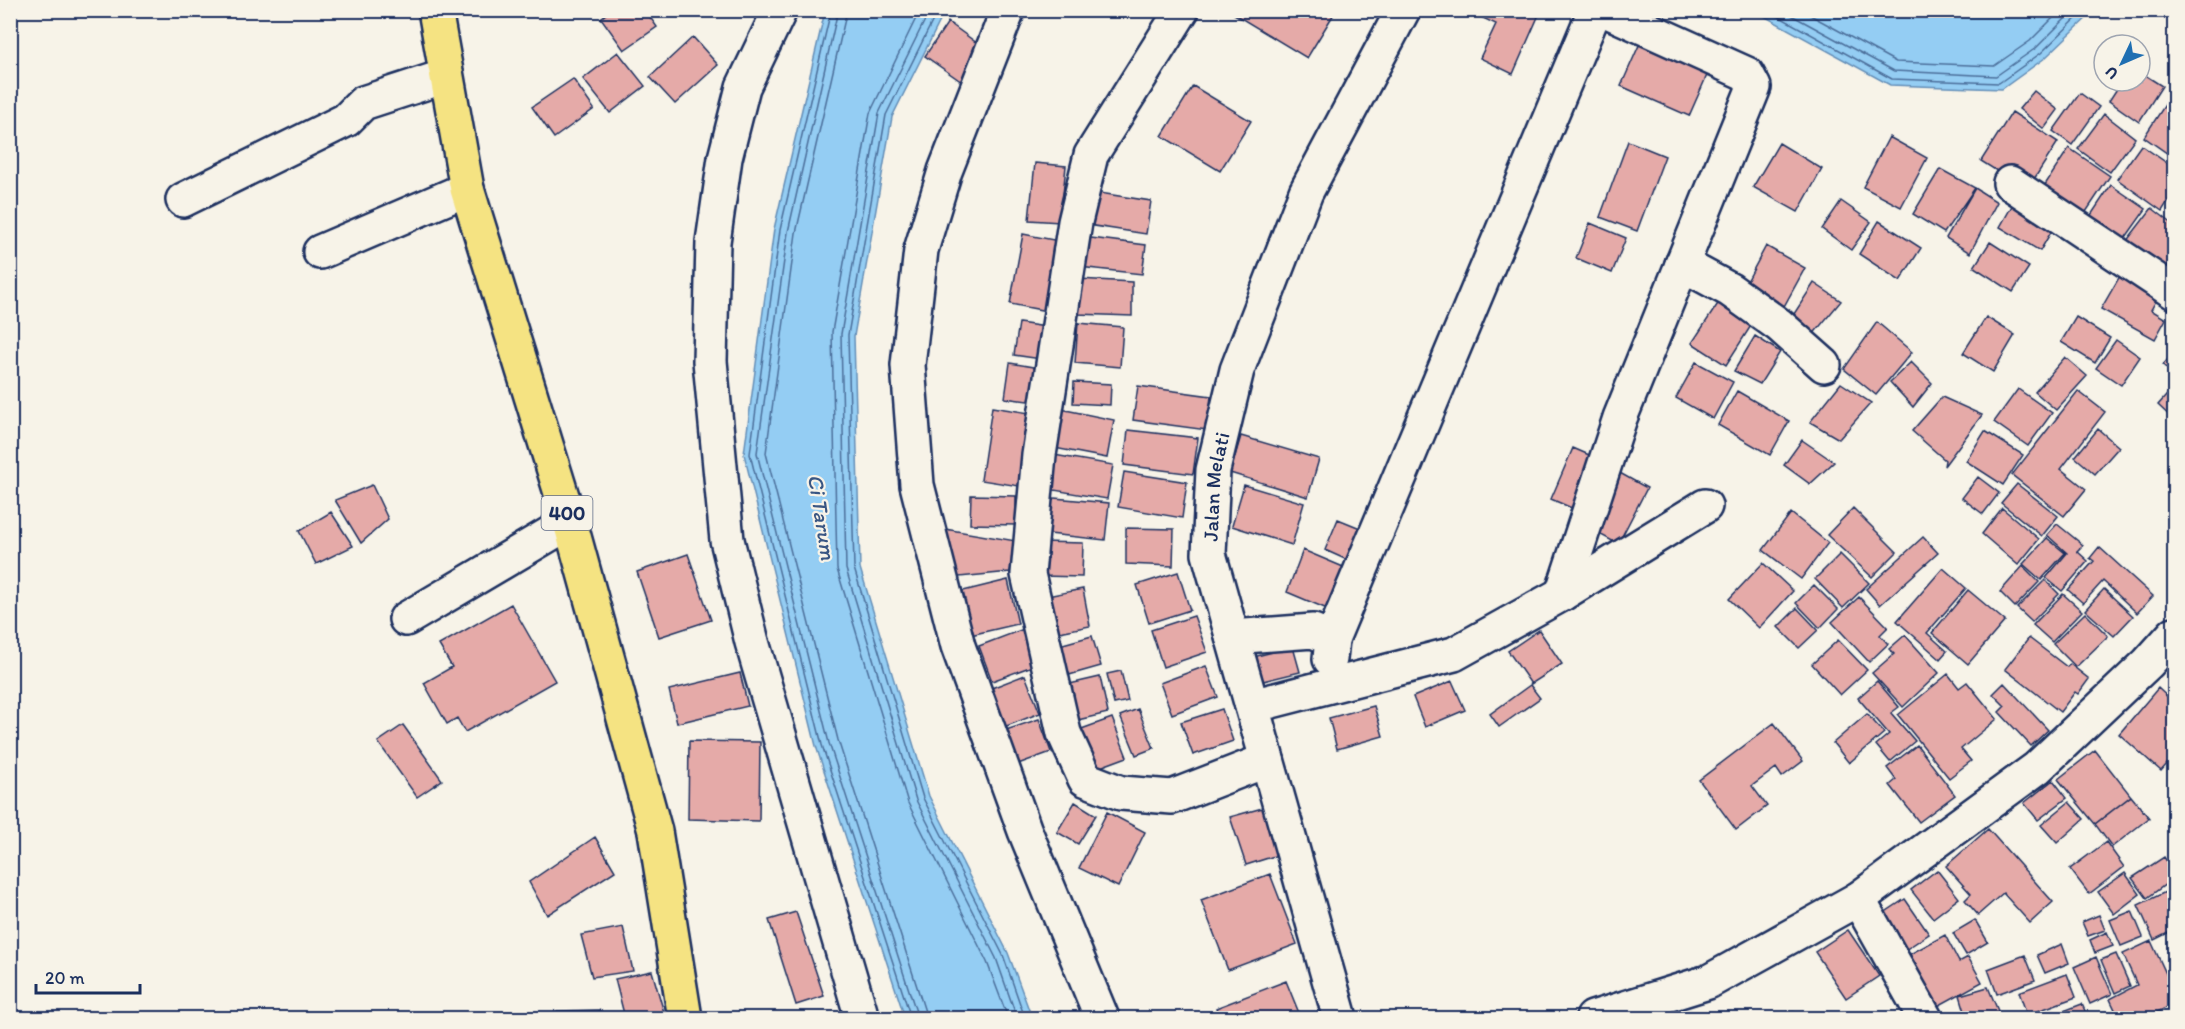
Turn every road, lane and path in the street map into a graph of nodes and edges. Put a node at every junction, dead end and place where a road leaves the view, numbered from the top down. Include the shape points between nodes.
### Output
1 (780, 10) edge
2 (1008, 10) edge
3 (1182, 10) edge
4 (1403, 10) edge
5 (1595, 10) edge
6 (1605, 10) edge
7 (436, 11) edge
8 (446, 76) junction
9 (2010, 183) dead end
10 (467, 189) junction
11 (183, 200) dead end
12 (320, 252) dead end
13 (1683, 264) junction
14 (2175, 292) edge
15 (1824, 365) dead end
16 (1705, 506) dead end
17 (570, 522) junction
18 (1562, 594) junction
19 (406, 619) dead end
20 (2175, 634) edge
21 (1232, 637) junction
22 (1332, 639) junction
23 (1326, 688) junction
24 (1252, 706) junction
25 (1267, 760) junction
26 (1858, 898) junction
27 (685, 1018) edge
28 (861, 1018) edge
29 (1102, 1018) edge
30 (1340, 1018) edge
31 (1593, 1018) edge
32 (1925, 1018) edge

1 - 28 street via 743,87 725,158 713,242 710,361 727,540 752,642
2 - 29 street via 945,171 921,250 908,365 917,485 958,646 1025,831
3 - 25 street via 1091,155 1076,222 1039,455 1028,574 1064,733 1085,778 1121,793 1172,797
4 - 21 street, Jalan Melati via 1306,192 1238,370 1214,470 1209,554
5 - 22 street
6 - 13 street via 1747,74 1754,87
7 - 8 main road, 400
8 - 10 main road, 400
8 - 11 street via 363,103 346,120
9 - 14 street
10 - 12 street
10 - 17 main road, 400
13 - 15 street via 1730,290 1779,325
13 - 18 street via 1620,418
16 - 18 street
17 - 19 street
17 - 27 main road, 400 via 655,831
18 - 23 street via 1454,654
20 - 26 street via 2037,768
21 - 22 street via 1313,631
21 - 24 street, Jalan Melati
22 - 23 street
23 - 24 street
24 - 25 street, Jalan Melati
25 - 30 street, Jalan Melati
26 - 31 street via 1708,982
26 - 32 street

